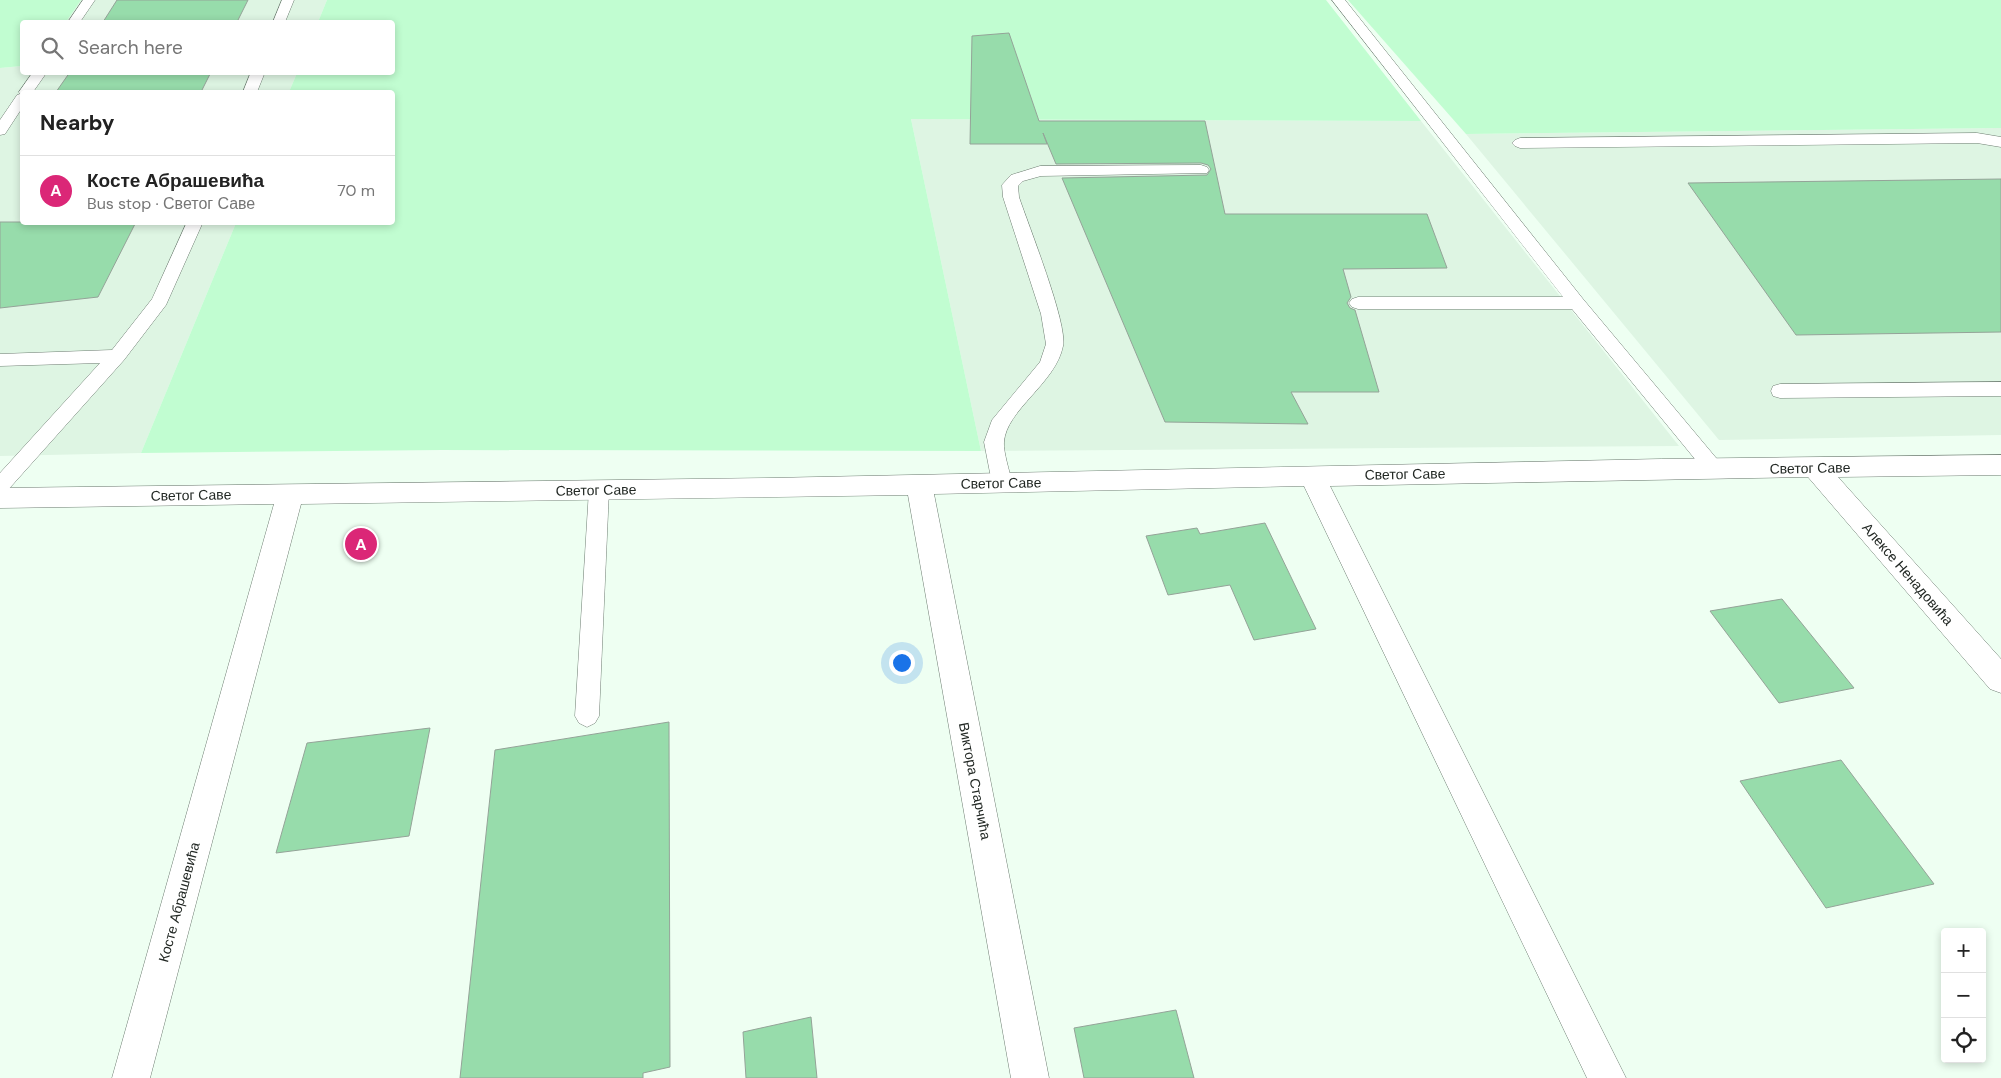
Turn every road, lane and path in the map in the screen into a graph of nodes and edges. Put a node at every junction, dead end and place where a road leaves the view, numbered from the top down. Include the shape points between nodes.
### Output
1 (89, 0) edge
2 (288, 0) edge
3 (1338, 0) edge
4 (75, 20) edge
5 (280, 20) edge
6 (38, 75) edge
7 (257, 75) edge
8 (27, 90) edge
9 (251, 90) edge
10 (20, 101) edge
11 (0, 131) edge
12 (2001, 142) edge
13 (1520, 144) dead end
14 (1201, 170) dead end
15 (194, 225) edge
16 (1358, 303) dead end
17 (1577, 303) junction
18 (117, 356) junction
19 (0, 360) edge
20 (2001, 390) edge
21 (1780, 391) dead end
22 (2001, 465) edge
23 (1816, 468) junction
24 (1716, 470) junction
25 (1312, 476) junction
26 (1002, 483) junction
27 (919, 485) junction
28 (0, 486) edge
29 (599, 490) junction
30 (290, 494) junction
31 (0, 498) edge
32 (2001, 680) edge
33 (587, 716) dead end
34 (131, 1078) edge
35 (1030, 1078) edge
36 (1607, 1078) edge

1 - 4 lane
2 - 5 lane
3 - 17 lane
6 - 8 lane
7 - 9 lane
10 - 11 lane
12 - 13 lane via 1977,138
14 - 26 lane via 1040,171 1018,178 1010,185 1050,314 1056,344 1049,364 1002,420 994,442
15 - 18 lane via 160,301
16 - 17 lane
17 - 24 lane
18 - 19 lane
18 - 28 lane
20 - 21 lane
22 - 23 street, Светог Саве
23 - 24 street, Светог Саве
23 - 32 street, Алексе Ненадовића
24 - 25 street, Светог Саве
25 - 26 street, Светог Саве
25 - 36 street
26 - 27 street, Светог Саве
27 - 29 street, Светог Саве
27 - 35 street, Виктора Старчића
29 - 30 street, Светог Саве
29 - 33 lane
30 - 31 street, Светог Саве
30 - 34 street, Косте Абрашевића

